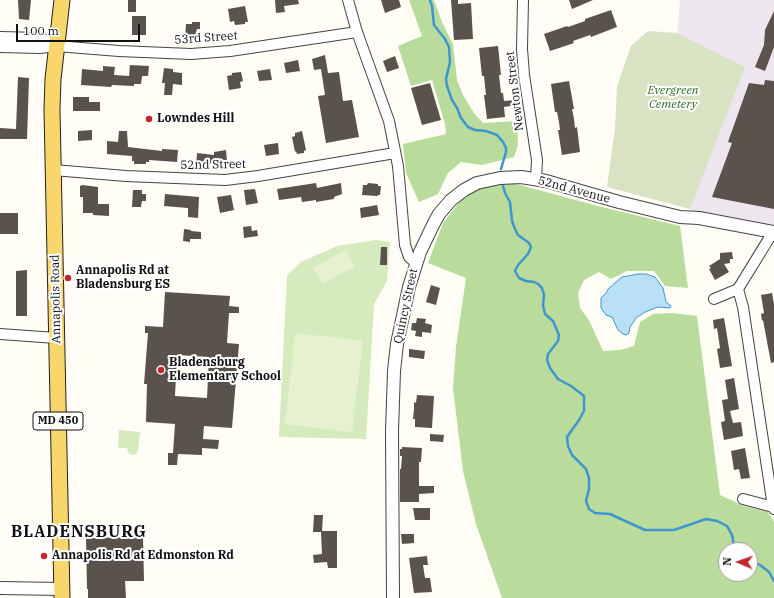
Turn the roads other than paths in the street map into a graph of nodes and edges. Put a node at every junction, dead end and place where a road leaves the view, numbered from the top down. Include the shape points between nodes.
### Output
1 (62, 0) edge
2 (348, 0) edge
3 (522, 0) edge
4 (357, 32) junction
5 (0, 38) edge
6 (56, 46) junction
7 (0, 47) edge
8 (395, 153) junction
9 (53, 170) junction
10 (536, 179) junction
11 (773, 232) edge
12 (416, 264) junction
13 (738, 289) junction
14 (714, 299) dead end
15 (0, 334) edge
16 (56, 338) junction
17 (743, 499) dead end
18 (774, 508) edge
19 (0, 588) edge
20 (62, 593) edge
21 (393, 598) edge

1 - 6 main road, Annapolis Road / MD 450
2 - 4 street, Quincy Street
3 - 10 street, Newton Street via 522,50 537,160
4 - 6 street, 53rd Street via 230,51 191,54
4 - 8 street, Quincy Street via 387,116
5 - 6 street via 41,38
6 - 7 street
6 - 9 main road, Annapolis Road / MD 450 via 53,79
8 - 9 street, 52nd Street via 225,180
8 - 12 street, Quincy Street via 405,245 409,257
9 - 16 main road, Annapolis Road / MD 450
10 - 11 street, 52nd Avenue via 664,213
10 - 12 street, 52nd Avenue via 492,179 477,183 457,194 434,223
11 - 13 street
12 - 21 street, Quincy Street via 402,318 394,371
13 - 14 street
13 - 18 street via 743,307
15 - 16 street
16 - 20 main road, Annapolis Road / MD 450
17 - 18 street
19 - 20 street

